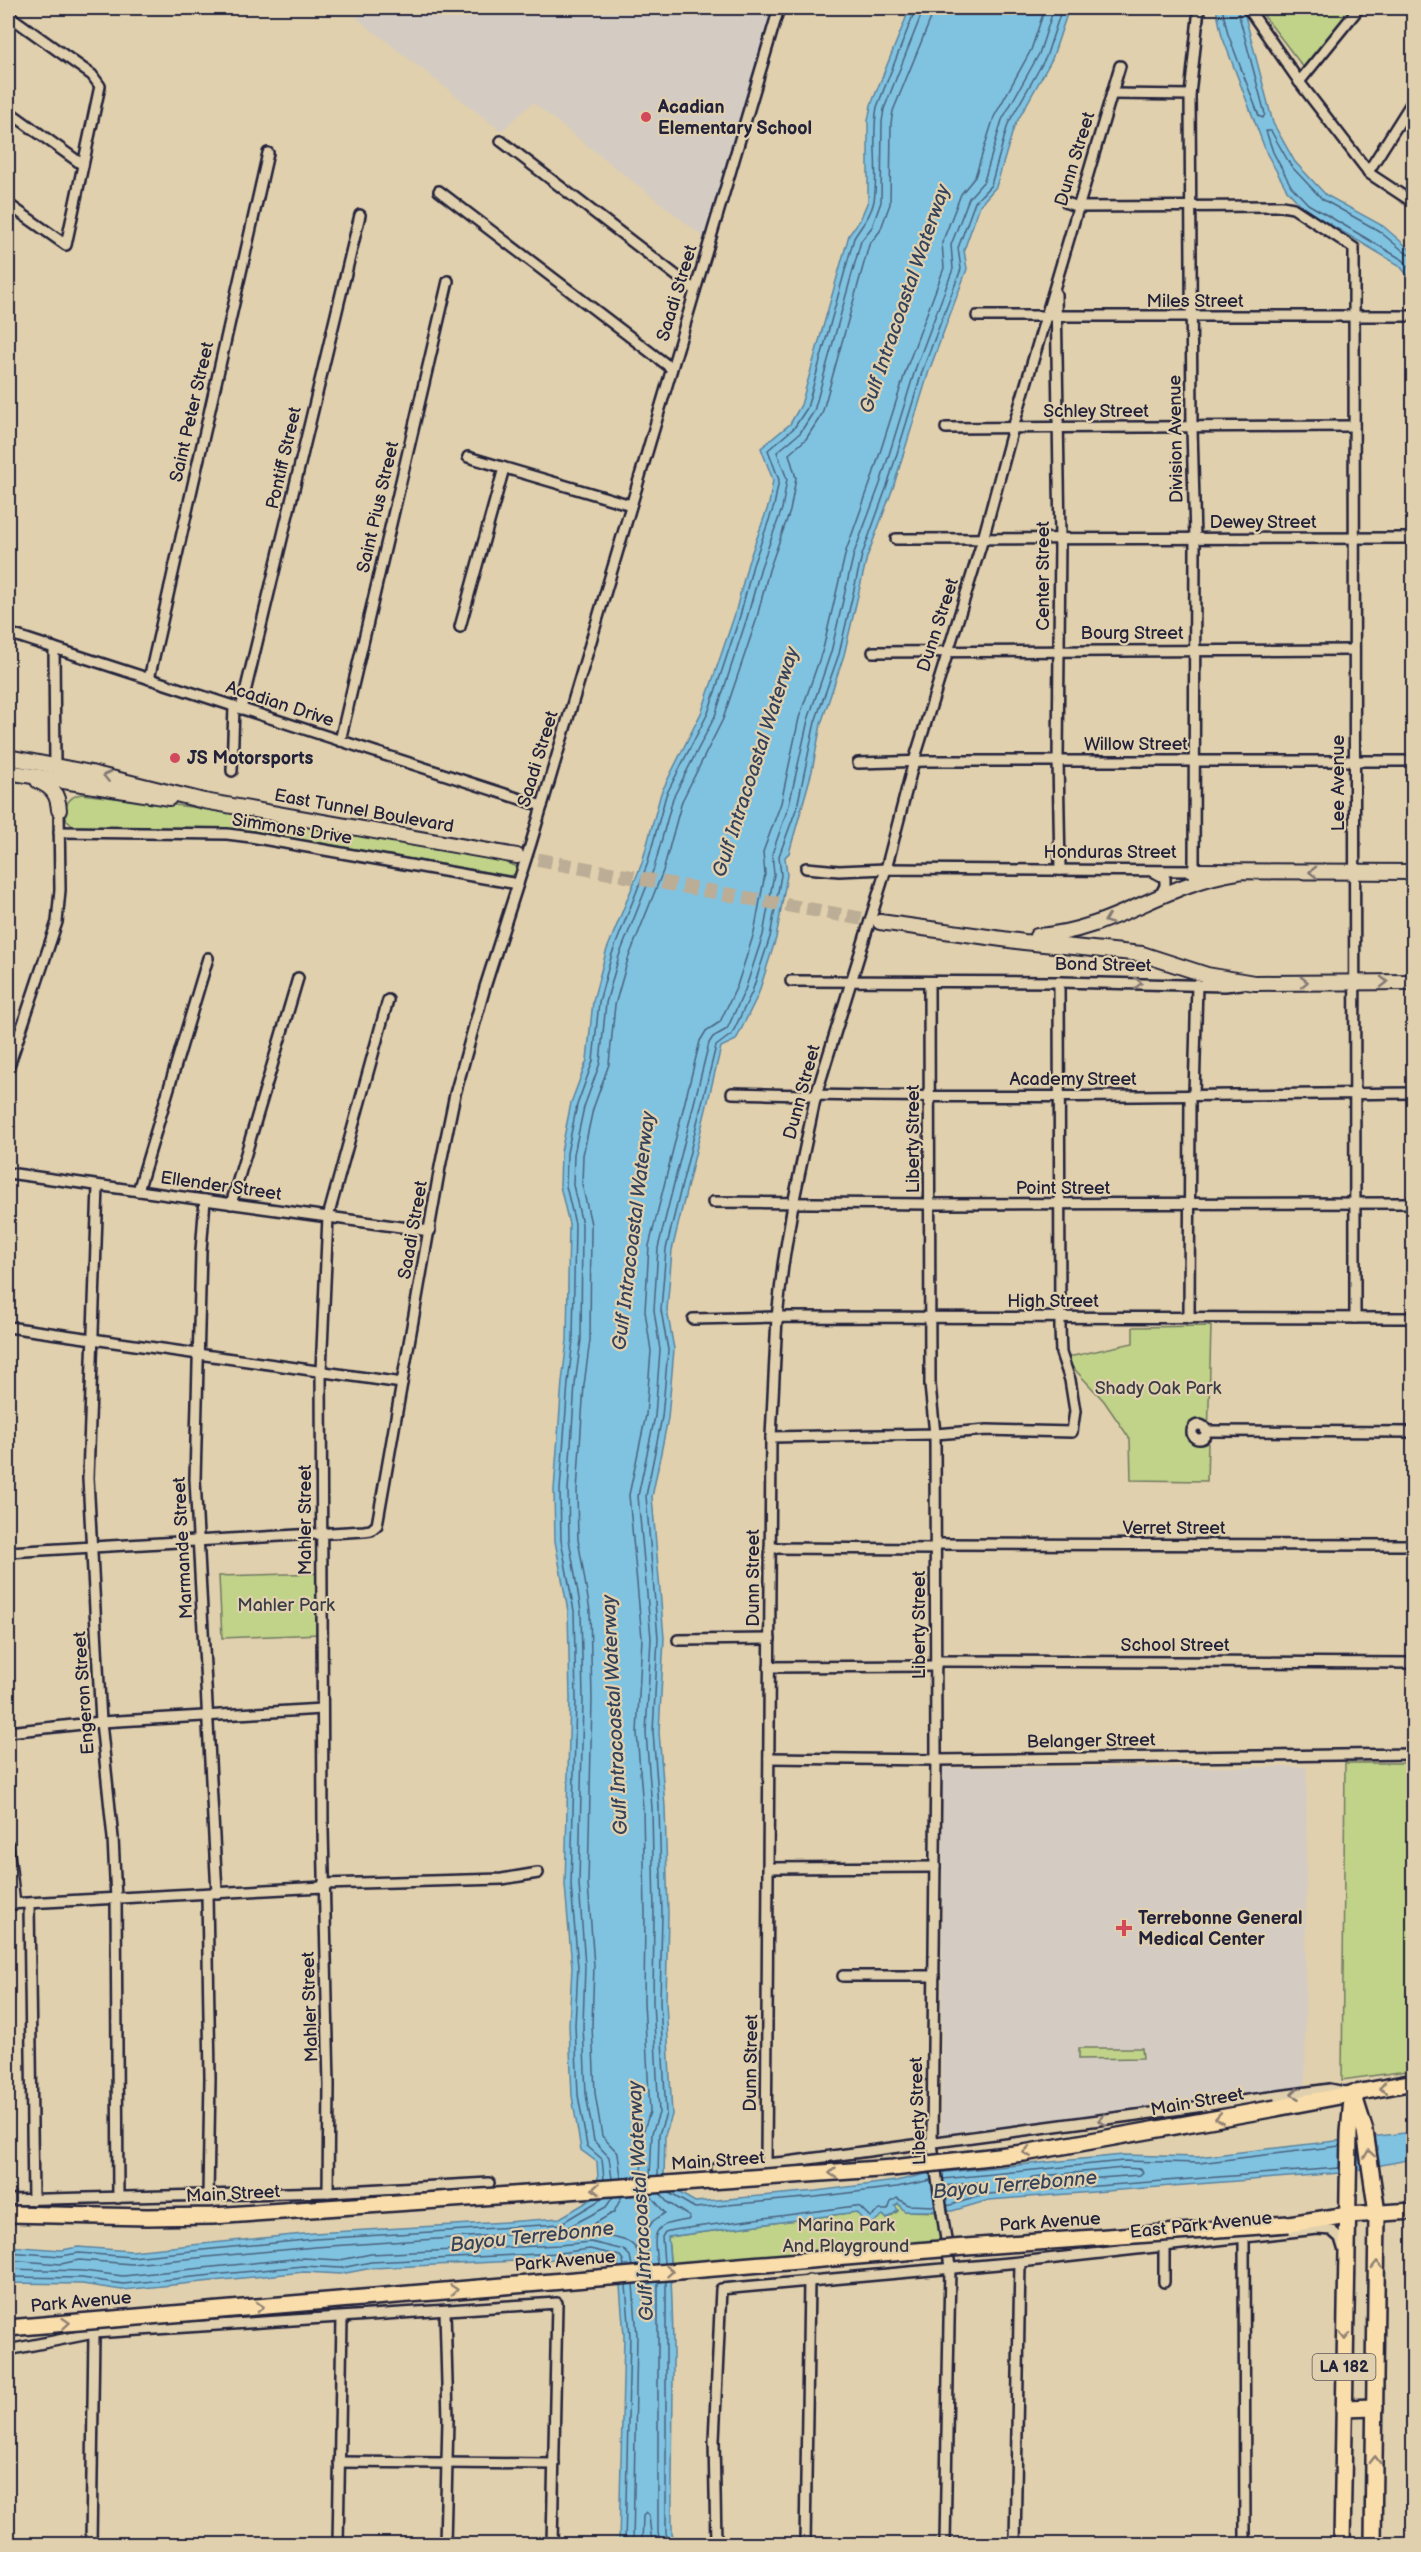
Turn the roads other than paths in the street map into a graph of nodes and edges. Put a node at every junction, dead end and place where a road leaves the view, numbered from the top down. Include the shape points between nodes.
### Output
1 (779, 8) edge
2 (1199, 8) edge
3 (1248, 8) edge
4 (1359, 8) edge
5 (8, 15) edge
6 (1120, 66) dead end
7 (1299, 82) junction
8 (1112, 94) junction
9 (1190, 95) junction
10 (1413, 99) edge
11 (8, 111) edge
12 (501, 141) dead end
13 (268, 153) dead end
14 (83, 165) junction
15 (1368, 172) junction
16 (439, 191) dead end
17 (1067, 203) dead end
18 (1413, 203) edge
19 (8, 204) edge
20 (1191, 206) junction
21 (1078, 207) junction
22 (360, 215) dead end
23 (448, 281) dead end
24 (1056, 282) junction
25 (695, 290) junction
26 (977, 316) dead end
27 (1353, 316) junction
28 (1413, 316) edge
29 (1046, 317) junction
30 (1056, 317) junction
31 (1191, 317) junction
32 (672, 369) junction
33 (1354, 426) junction
34 (1013, 428) junction
35 (1056, 428) junction
36 (1192, 428) junction
37 (946, 429) dead end
38 (468, 457) dead end
39 (504, 468) junction
40 (631, 506) junction
41 (1060, 538) junction
42 (1195, 538) junction
43 (1354, 538) junction
44 (1413, 538) edge
45 (983, 539) junction
46 (896, 540) dead end
47 (460, 627) dead end
48 (8, 633) edge
49 (54, 648) junction
50 (1194, 649) junction
51 (1060, 650) junction
52 (1354, 650) junction
53 (947, 651) junction
54 (873, 652) dead end
55 (149, 679) junction
56 (238, 707) junction
57 (340, 741) junction
58 (8, 757) edge
59 (1058, 760) junction
60 (1413, 760) edge
61 (914, 761) junction
62 (1194, 761) junction
63 (1354, 761) junction
64 (858, 763) dead end
65 (55, 766) junction
66 (232, 771) dead end
67 (8, 772) edge
68 (30, 776) junction
69 (88, 786) junction
70 (204, 801) junction
71 (542, 806) junction
72 (59, 810) junction
73 (59, 832) junction
74 (517, 856) tunnel mouth
75 (806, 868) dead end
76 (886, 869) junction
77 (1060, 870) junction
78 (1149, 870) junction
79 (1194, 871) junction
80 (1238, 872) junction
81 (1354, 872) junction
82 (1413, 872) edge
83 (518, 884) junction
84 (1161, 894) junction
85 (880, 922) tunnel mouth
86 (1002, 938) junction
87 (208, 958) dead end
88 (298, 978) dead end
89 (791, 981) dead end
90 (852, 982) junction
91 (929, 982) junction
92 (1059, 982) junction
93 (1254, 982) junction
94 (1355, 982) junction
95 (1413, 982) edge
96 (1197, 984) junction
97 (388, 1000) dead end
98 (8, 1069) edge
99 (732, 1093) dead end
100 (1355, 1093) junction
101 (1413, 1093) edge
102 (816, 1095) junction
103 (930, 1095) junction
104 (1192, 1095) junction
105 (1060, 1096) junction
106 (8, 1174) edge
107 (98, 1186) junction
108 (138, 1191) junction
109 (206, 1200) junction
110 (713, 1202) dead end
111 (1355, 1203) junction
112 (1413, 1203) edge
113 (231, 1204) junction
114 (793, 1204) junction
115 (930, 1204) junction
116 (1060, 1204) junction
117 (1191, 1204) junction
118 (328, 1216) junction
119 (429, 1231) junction
120 (777, 1317) junction
121 (1060, 1317) junction
122 (931, 1318) junction
123 (1189, 1318) junction
124 (1355, 1318) junction
125 (1413, 1318) edge
126 (693, 1319) dead end
127 (8, 1327) edge
128 (92, 1339) junction
129 (198, 1354) junction
130 (321, 1371) junction
131 (402, 1383) junction
132 (1206, 1431) dead end
133 (1413, 1432) edge
134 (935, 1434) junction
135 (771, 1437) junction
136 (321, 1534) junction
137 (198, 1540) junction
138 (1413, 1545) edge
139 (935, 1546) junction
140 (91, 1547) junction
141 (770, 1548) junction
142 (8, 1552) edge
143 (770, 1639) junction
144 (678, 1640) dead end
145 (1413, 1663) edge
146 (936, 1664) junction
147 (769, 1667) junction
148 (322, 1709) junction
149 (208, 1716) junction
150 (101, 1722) junction
151 (8, 1732) edge
152 (1413, 1754) edge
153 (769, 1758) junction
154 (936, 1760) junction
155 (8, 1845) edge
156 (769, 1868) junction
157 (935, 1868) junction
158 (538, 1873) dead end
159 (323, 1886) junction
160 (212, 1893) junction
161 (116, 1899) junction
162 (11, 1904) edge
163 (30, 1904) junction
164 (843, 1976) dead end
165 (934, 1976) junction
166 (1413, 2082) edge
167 (1353, 2093) junction
168 (932, 2144) junction
169 (766, 2165) junction
170 (716, 2168) dead end
171 (489, 2182) dead end
172 (328, 2192) junction
173 (208, 2196) junction
174 (118, 2198) junction
175 (8, 2200) edge
176 (33, 2200) junction
177 (1413, 2211) edge
178 (1377, 2213) junction
179 (8, 2214) edge
180 (1348, 2215) junction
181 (1244, 2236) junction
182 (1164, 2245) junction
183 (1346, 2256) junction
184 (1020, 2262) junction
185 (950, 2267) junction
186 (809, 2280) junction
187 (1164, 2282) dead end
188 (445, 2311) junction
189 (342, 2318) junction
190 (8, 2328) edge
191 (94, 2333) junction
192 (8, 2350) edge
193 (1375, 2407) junction
194 (1344, 2408) junction
195 (339, 2462) junction
196 (447, 2463) junction
197 (554, 2464) junction
198 (91, 2544) edge
199 (338, 2544) edge
200 (445, 2544) edge
201 (552, 2544) edge
202 (716, 2544) edge
203 (805, 2544) edge
204 (945, 2544) edge
205 (1015, 2544) edge
206 (1245, 2544) edge
207 (1342, 2544) edge
208 (1373, 2544) edge

1 - 25 street, Saadi Street
2 - 9 street, Division Avenue
3 - 7 street
4 - 7 street
5 - 14 street via 99,82
6 - 8 street, Dunn Street
7 - 15 street
8 - 9 street
8 - 21 street, Dunn Street
9 - 20 street, Division Avenue
10 - 15 street
11 - 14 street
12 - 25 street
13 - 55 street, Saint Peter Street
14 - 19 street via 66,245
15 - 18 street
16 - 32 street
17 - 21 street
20 - 21 street
20 - 27 street, Lee Avenue via 1293,208 1353,248
20 - 31 street, Division Avenue
21 - 24 street, Dunn Street
22 - 56 street, Pontiff Street
23 - 57 street, Saint Pius Street
24 - 29 street, Dunn Street
24 - 30 street, Center Street
25 - 32 street, Saadi Street
26 - 29 street, Miles Street
27 - 28 street, Miles Street
27 - 31 street, Miles Street
27 - 33 street, Lee Avenue
29 - 30 street, Miles Street
29 - 34 street, Dunn Street
30 - 31 street, Miles Street
30 - 35 street, Center Street
31 - 36 street, Division Avenue
32 - 40 street, Saadi Street
33 - 36 street, Schley Street
33 - 43 street, Lee Avenue
34 - 35 street, Schley Street
34 - 37 street, Schley Street
34 - 45 street, Dunn Street
35 - 36 street, Schley Street
35 - 41 street, Center Street
36 - 42 street, Division Avenue
38 - 39 street
39 - 40 street
39 - 47 street
40 - 71 street, Saadi Street
41 - 42 street, Dewey Street
41 - 45 street, Dewey Street
41 - 51 street, Center Street
42 - 43 street, Dewey Street
42 - 50 street, Division Avenue
43 - 44 street, Dewey Street
43 - 52 street, Lee Avenue
45 - 46 street, Dewey Street
45 - 53 street, Dunn Street
48 - 49 street, Acadian Drive
49 - 55 street, Acadian Drive
49 - 65 street
50 - 51 street, Bourg Street
50 - 52 street, Bourg Street
50 - 62 street, Division Avenue
51 - 53 street, Bourg Street
51 - 59 street, Center Street
52 - 63 street, Lee Avenue
53 - 54 street, Bourg Street
53 - 61 street, Dunn Street
55 - 56 street, Acadian Drive
56 - 57 street, Acadian Drive
56 - 66 street, Pontiff Street
57 - 71 street, Acadian Drive
58 - 65 main road, East Tunnel Boulevard
59 - 61 street, Willow Street
59 - 62 street, Willow Street
59 - 77 street, Center Street
60 - 63 street, Willow Street
61 - 64 street, Willow Street
61 - 76 street, Dunn Street
62 - 63 street, Willow Street
62 - 79 street, Division Avenue
63 - 81 street, Lee Avenue
70 -> 65 main road, East Tunnel Boulevard
67 - 68 main road, East Tunnel Boulevard
68 - 69 main road, East Tunnel Boulevard
68 - 72 main road via 54,790
69 - 70 main road, East Tunnel Boulevard
69 - 72 main road via 72,791
70 - 74 main road, East Tunnel Boulevard
71 - 83 street, Saadi Street
72 - 73 street
73 - 83 street, Simmons Drive via 227,834
73 - 98 street via 57,922
75 - 76 street, Honduras Street
76 - 77 street, Honduras Street
76 - 90 street, Dunn Street
77 - 78 street, Honduras Street
78 - 79 street, Honduras Street
78 - 84 street via 1165,878
79 - 80 main road, Honduras Street
81 -> 80 main road, Honduras Street
80 - 84 main road
81 - 82 main road, Honduras Street
81 - 94 street, Lee Avenue
83 - 119 street, Saadi Street via 455,1094
84 -> 86 main road via 1076,931
85 - 86 main road
86 - 93 main road via 1142,954 1207,975
87 - 108 street
88 - 113 street
89 - 90 street, Bond Street
90 - 91 street, Bond Street
90 - 102 street, Dunn Street
91 - 92 street, Bond Street
91 - 103 street, Liberty Street
92 -> 96 street, Bond Street
92 - 105 street
93 -> 94 main road, Bond Street
93 - 96 street, Bond Street
94 -> 95 main road, Bond Street
94 - 100 street, Lee Avenue
96 - 104 street
97 - 118 street, Mahler Street
99 - 102 street, Academy Street
100 - 101 street, Academy Street
100 - 104 street, Academy Street
100 - 111 street, Lee Avenue
102 - 103 street, Academy Street
102 - 114 street, Dunn Street
103 - 105 street, Academy Street
103 - 115 street, Liberty Street
104 - 105 street, Academy Street
104 - 117 street
105 - 116 street
106 - 107 street, Ellender Street
107 - 108 street, Ellender Street
107 - 128 street, Engeron Street
108 - 109 street, Ellender Street
109 - 113 street, Ellender Street
109 - 129 street, Marmande Street
110 - 114 street, Point Street
111 - 112 street, Point Street
111 - 117 street, Point Street
111 - 124 street, Lee Avenue
113 - 118 street, Ellender Street
114 - 115 street, Point Street
114 - 120 street, Dunn Street
115 - 116 street, Point Street
115 - 122 street, Liberty Street
116 - 117 street, Point Street
116 - 121 street
117 - 123 street
118 - 119 street, Ellender Street
118 - 130 street, Mahler Street
119 - 131 street, Saadi Street
120 - 122 street, High Street
120 - 126 street, High Street
120 - 135 street, Dunn Street
121 - 122 street, High Street
121 - 123 street, High Street
121 - 134 street via 1061,1353 1075,1411 1072,1432 987,1430
122 - 134 street, Liberty Street via 930,1385
123 - 124 street, High Street
124 - 125 street, High Street
127 - 128 street
128 - 129 street
128 - 140 street, Engeron Street via 88,1478
129 - 130 street
129 - 137 street, Marmande Street
130 - 131 street
130 - 136 street, Mahler Street
131 - 136 street, Saadi Street via 377,1526
132 - 133 street
134 - 135 street
134 - 139 street, Liberty Street
135 - 141 street, Dunn Street
136 - 137 street
136 - 148 street, Mahler Street
137 - 140 street
137 - 149 street, Marmande Street
138 - 139 street, Verret Street
139 - 141 street, Verret Street
139 - 146 street, Liberty Street
140 - 142 street
140 - 150 street, Engeron Street
141 - 143 street, Dunn Street
143 - 144 street
143 - 147 street, Dunn Street
145 - 146 street, School Street
146 - 147 street, School Street
146 - 154 street, Liberty Street
147 - 153 street, Dunn Street
148 - 149 street
148 - 159 street, Mahler Street
149 - 150 street
149 - 160 street, Marmande Street
150 - 151 street
150 - 161 street, Engeron Street
152 - 154 street, Belanger Street
153 - 154 street, Belanger Street
153 - 156 street, Dunn Street
154 - 157 street, Liberty Street
155 - 162 street
156 - 157 street
156 - 169 street, Dunn Street
157 - 165 street, Liberty Street
158 - 159 street via 502,1879
159 - 160 street
159 - 172 street, Mahler Street
160 - 161 street
160 - 173 street, Marmande Street
161 - 163 street
161 - 174 street, Engeron Street
162 - 163 street
163 - 176 street
164 - 165 street
165 - 168 street, Liberty Street
166 -> 167 main road, Main Street
167 -> 168 street, Main Street via 1330,2089
178 -> 167 main road, LA 182 via 1365,2131
167 -> 179 main road, Main Street, bridge via 1024,2153 893,2168 213,2216
167 - 180 main road, LA 182
168 - 169 street, Main Street
168 - 185 street, Liberty Street
169 - 170 street, Main Street
171 - 172 street, Main Street
172 - 173 street, Main Street
173 - 174 street, Main Street
174 - 176 street, Main Street
175 - 176 street, Main Street
177 - 178 main road, Park Avenue
178 - 180 main road, Park Avenue
193 -> 178 main road, LA 182
180 - 183 main road, LA 182
190 -> 180 main road, Park Avenue, bridge via 952,2248 1289,2224
181 - 182 street, East Park Avenue
181 - 183 street, East Park Avenue via 1331,2230 1340,2238
181 - 206 street
182 - 184 street, East Park Avenue
182 - 187 street
183 -> 194 main road, LA 182
184 - 185 street, East Park Avenue
184 - 205 street
185 - 186 street, East Park Avenue
185 - 204 street, Liberty Street
186 - 202 street, East Park Avenue via 722,2289 714,2440
186 - 203 street
188 - 189 street, Park Avenue
188 - 196 street
188 - 197 street, Park Avenue via 556,2304
189 - 191 street, Park Avenue
189 - 195 street
191 - 192 street, Park Avenue
191 - 198 street
193 - 194 main road
208 -> 193 main road, LA 182
194 - 207 main road, LA 182
195 - 196 street
195 - 199 street
196 - 197 street
196 - 200 street
197 - 201 street

